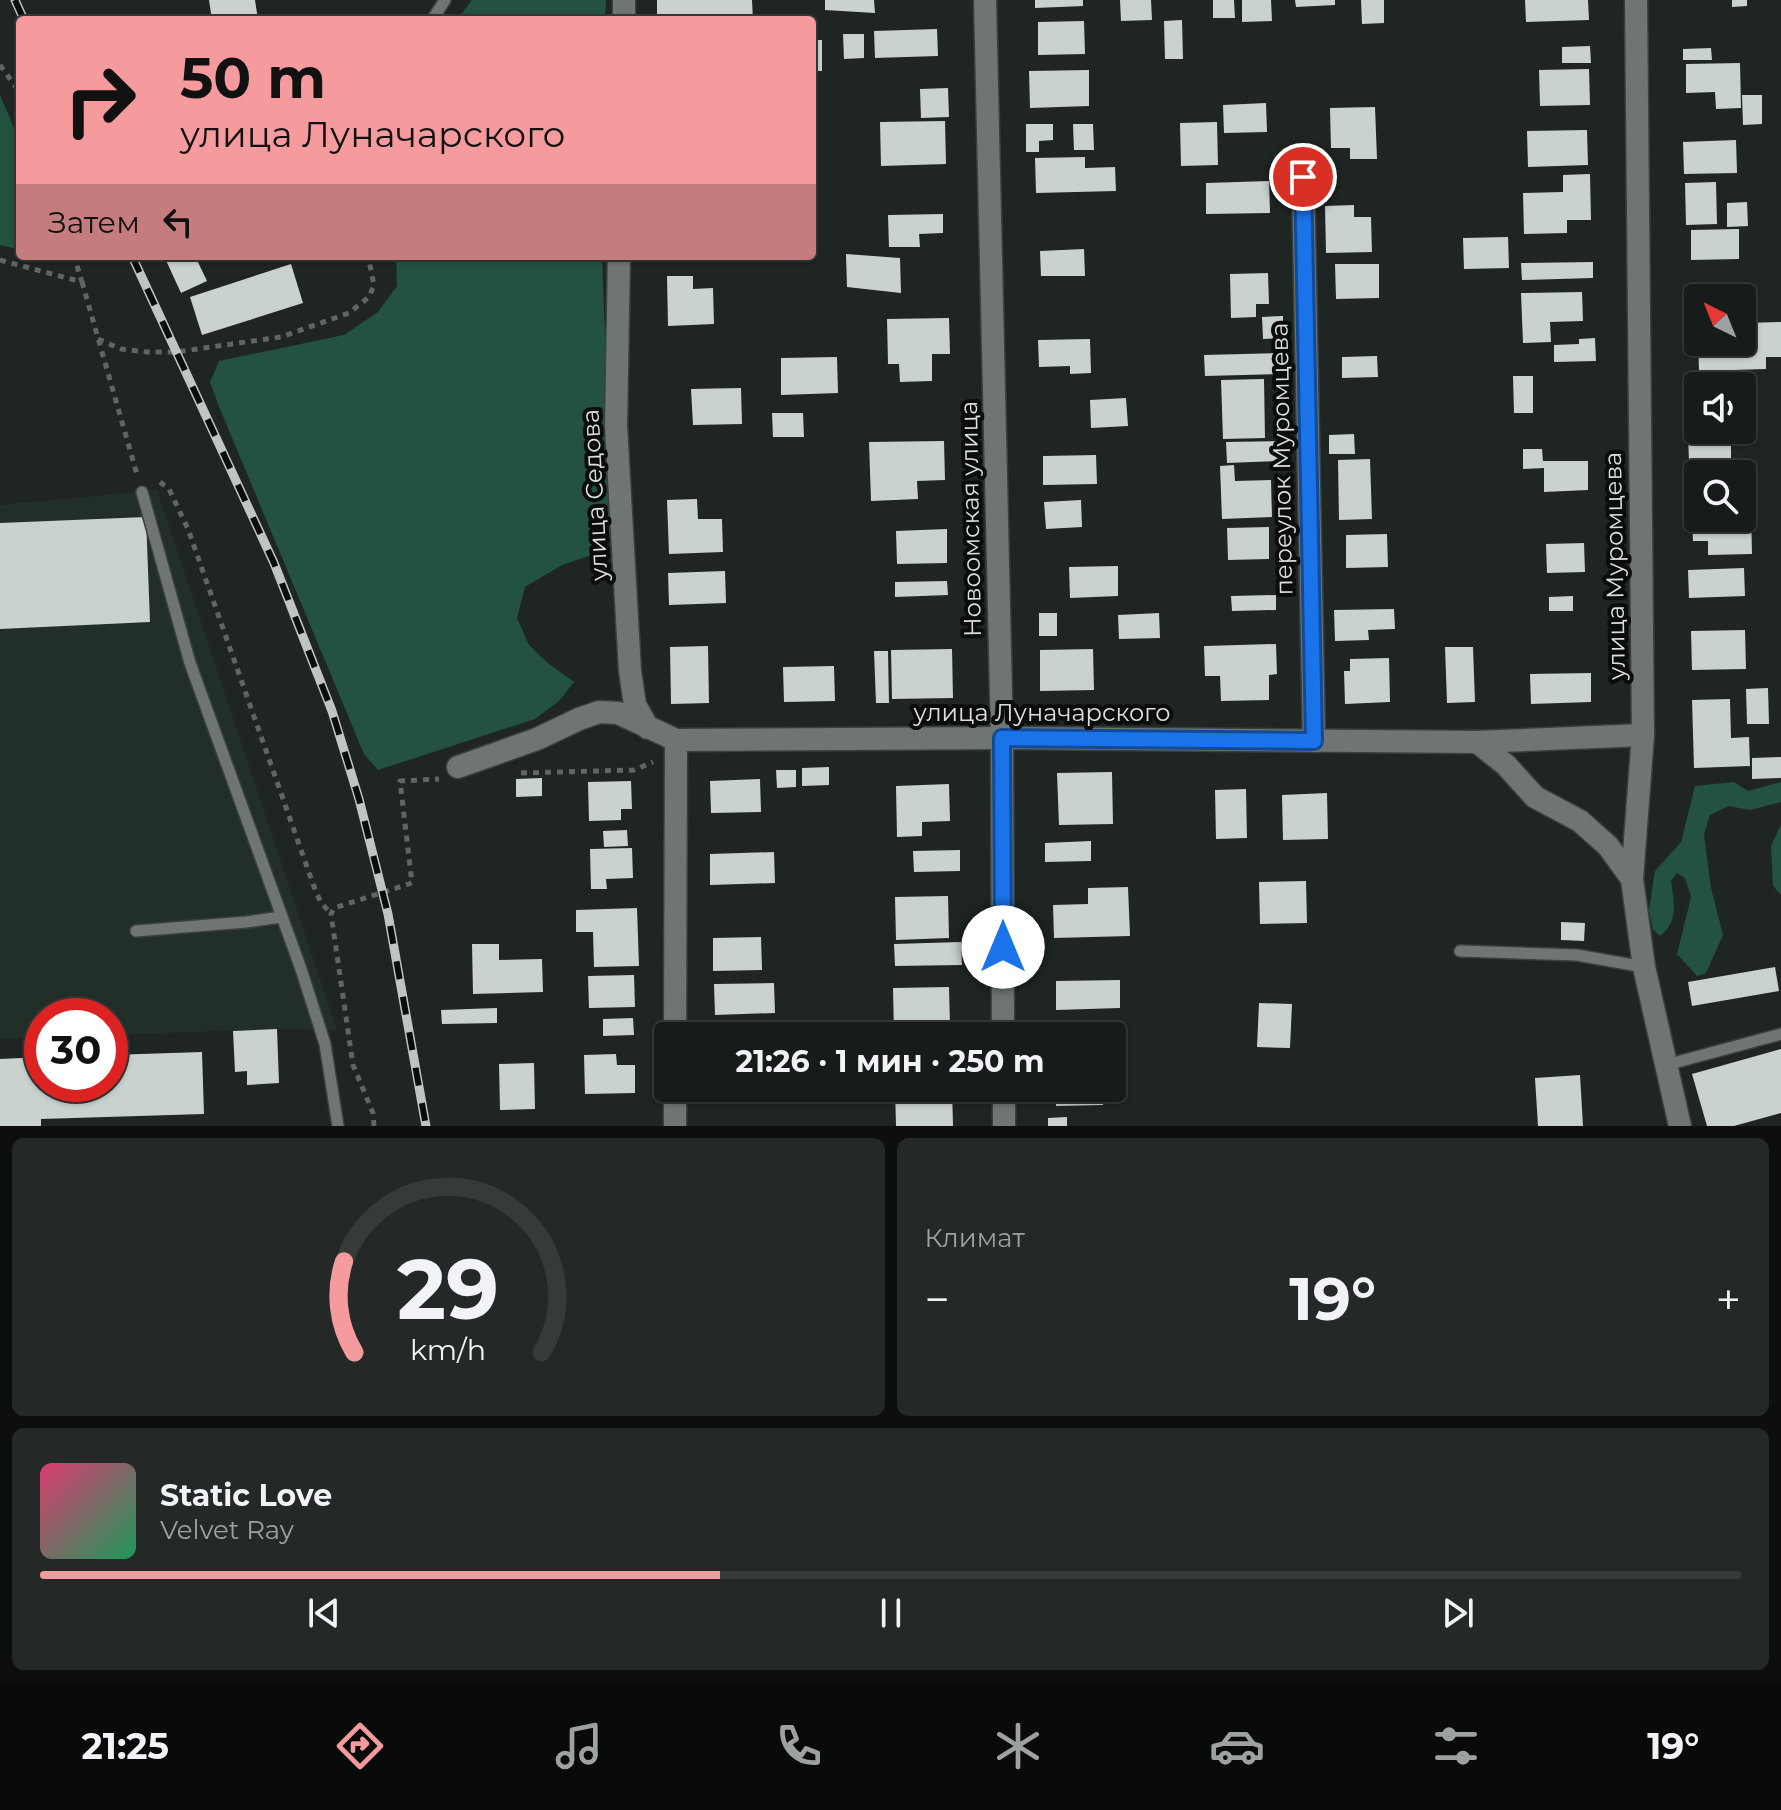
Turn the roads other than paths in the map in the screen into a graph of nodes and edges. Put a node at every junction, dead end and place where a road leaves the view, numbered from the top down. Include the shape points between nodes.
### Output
1 (985, 0) edge
2 (1636, 0) edge
3 (1303, 177) dead end
4 (619, 260) edge
5 (142, 492) road end
6 (648, 728) junction
7 (1643, 735) junction
8 (1002, 738) junction
9 (676, 740) junction
10 (1314, 741) junction
11 (1477, 742) junction
12 (451, 772) road end
13 (1632, 879) junction
14 (281, 917) junction
15 (136, 931) dead end
16 (1460, 951) dead end
17 (1644, 967) junction
18 (675, 1022) edge
19 (1003, 1022) edge
20 (1781, 1034) edge
21 (1666, 1065) junction
22 (675, 1102) edge
23 (1004, 1102) edge
24 (338, 1126) edge
25 (675, 1126) edge
26 (1004, 1126) edge
27 (1680, 1126) edge

1 - 8 street, Новоомская улица
2 - 7 street, улица Муромцева
3 - 10 street, переулок Муромцева
4 - 6 street, улица Седова via 616,426 630,671 635,705
5 - 14 lane via 190,663
6 - 9 street, улица Луначарского
6 - 12 street, улица Луначарского via 618,713 599,712
7 - 11 street, улица Луначарского
7 - 13 street, улица Муромцева
8 - 9 street, улица Луначарского
8 - 10 street, улица Луначарского
8 - 19 street, Новоомская улица
9 - 18 street
10 - 11 street, улица Луначарского
11 - 13 street via 1535,797 1580,821 1608,846
13 - 17 street, улица Муромцева
14 - 15 lane
14 - 24 lane via 325,1044
16 - 17 lane via 1577,955
17 - 21 street, улица Муромцева
20 - 21 lane
21 - 27 street, улица Муромцева
22 - 25 street
23 - 26 street

